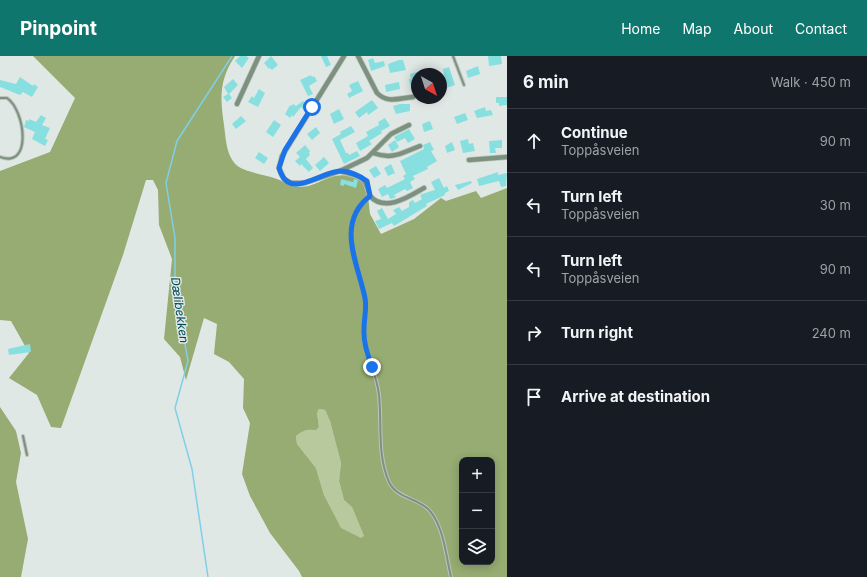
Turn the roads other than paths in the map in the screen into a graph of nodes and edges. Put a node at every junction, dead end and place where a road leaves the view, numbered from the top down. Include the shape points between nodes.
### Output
1 (259, 56) edge
2 (344, 56) edge
3 (358, 56) edge
4 (453, 56) edge
5 (464, 85) dead end
6 (411, 97) edge
7 (0, 98) edge
8 (237, 104) dead end
9 (409, 125) dead end
10 (420, 146) dead end
11 (373, 153) junction
12 (0, 157) edge
13 (507, 157) edge
14 (469, 160) dead end
15 (340, 171) junction
16 (424, 188) dead end
17 (370, 196) junction
18 (23, 436) dead end
19 (27, 455) dead end
20 (451, 577) edge

1 - 8 street
2 - 15 street via 285,150 279,168 284,179 296,184
3 - 6 street via 382,98 390,100
4 - 5 lane
7 - 12 lane via 7,98 16,108 23,132 23,141 17,154 7,159
9 - 11 street via 391,134
10 - 11 street via 386,158
11 - 15 street
13 - 14 street
15 - 17 street via 367,181
16 - 17 street via 396,202 376,201
17 - 20 lane via 355,215 351,239 365,298 364,339 378,383 381,444 386,474 392,488 426,508 436,520
18 - 19 lane

